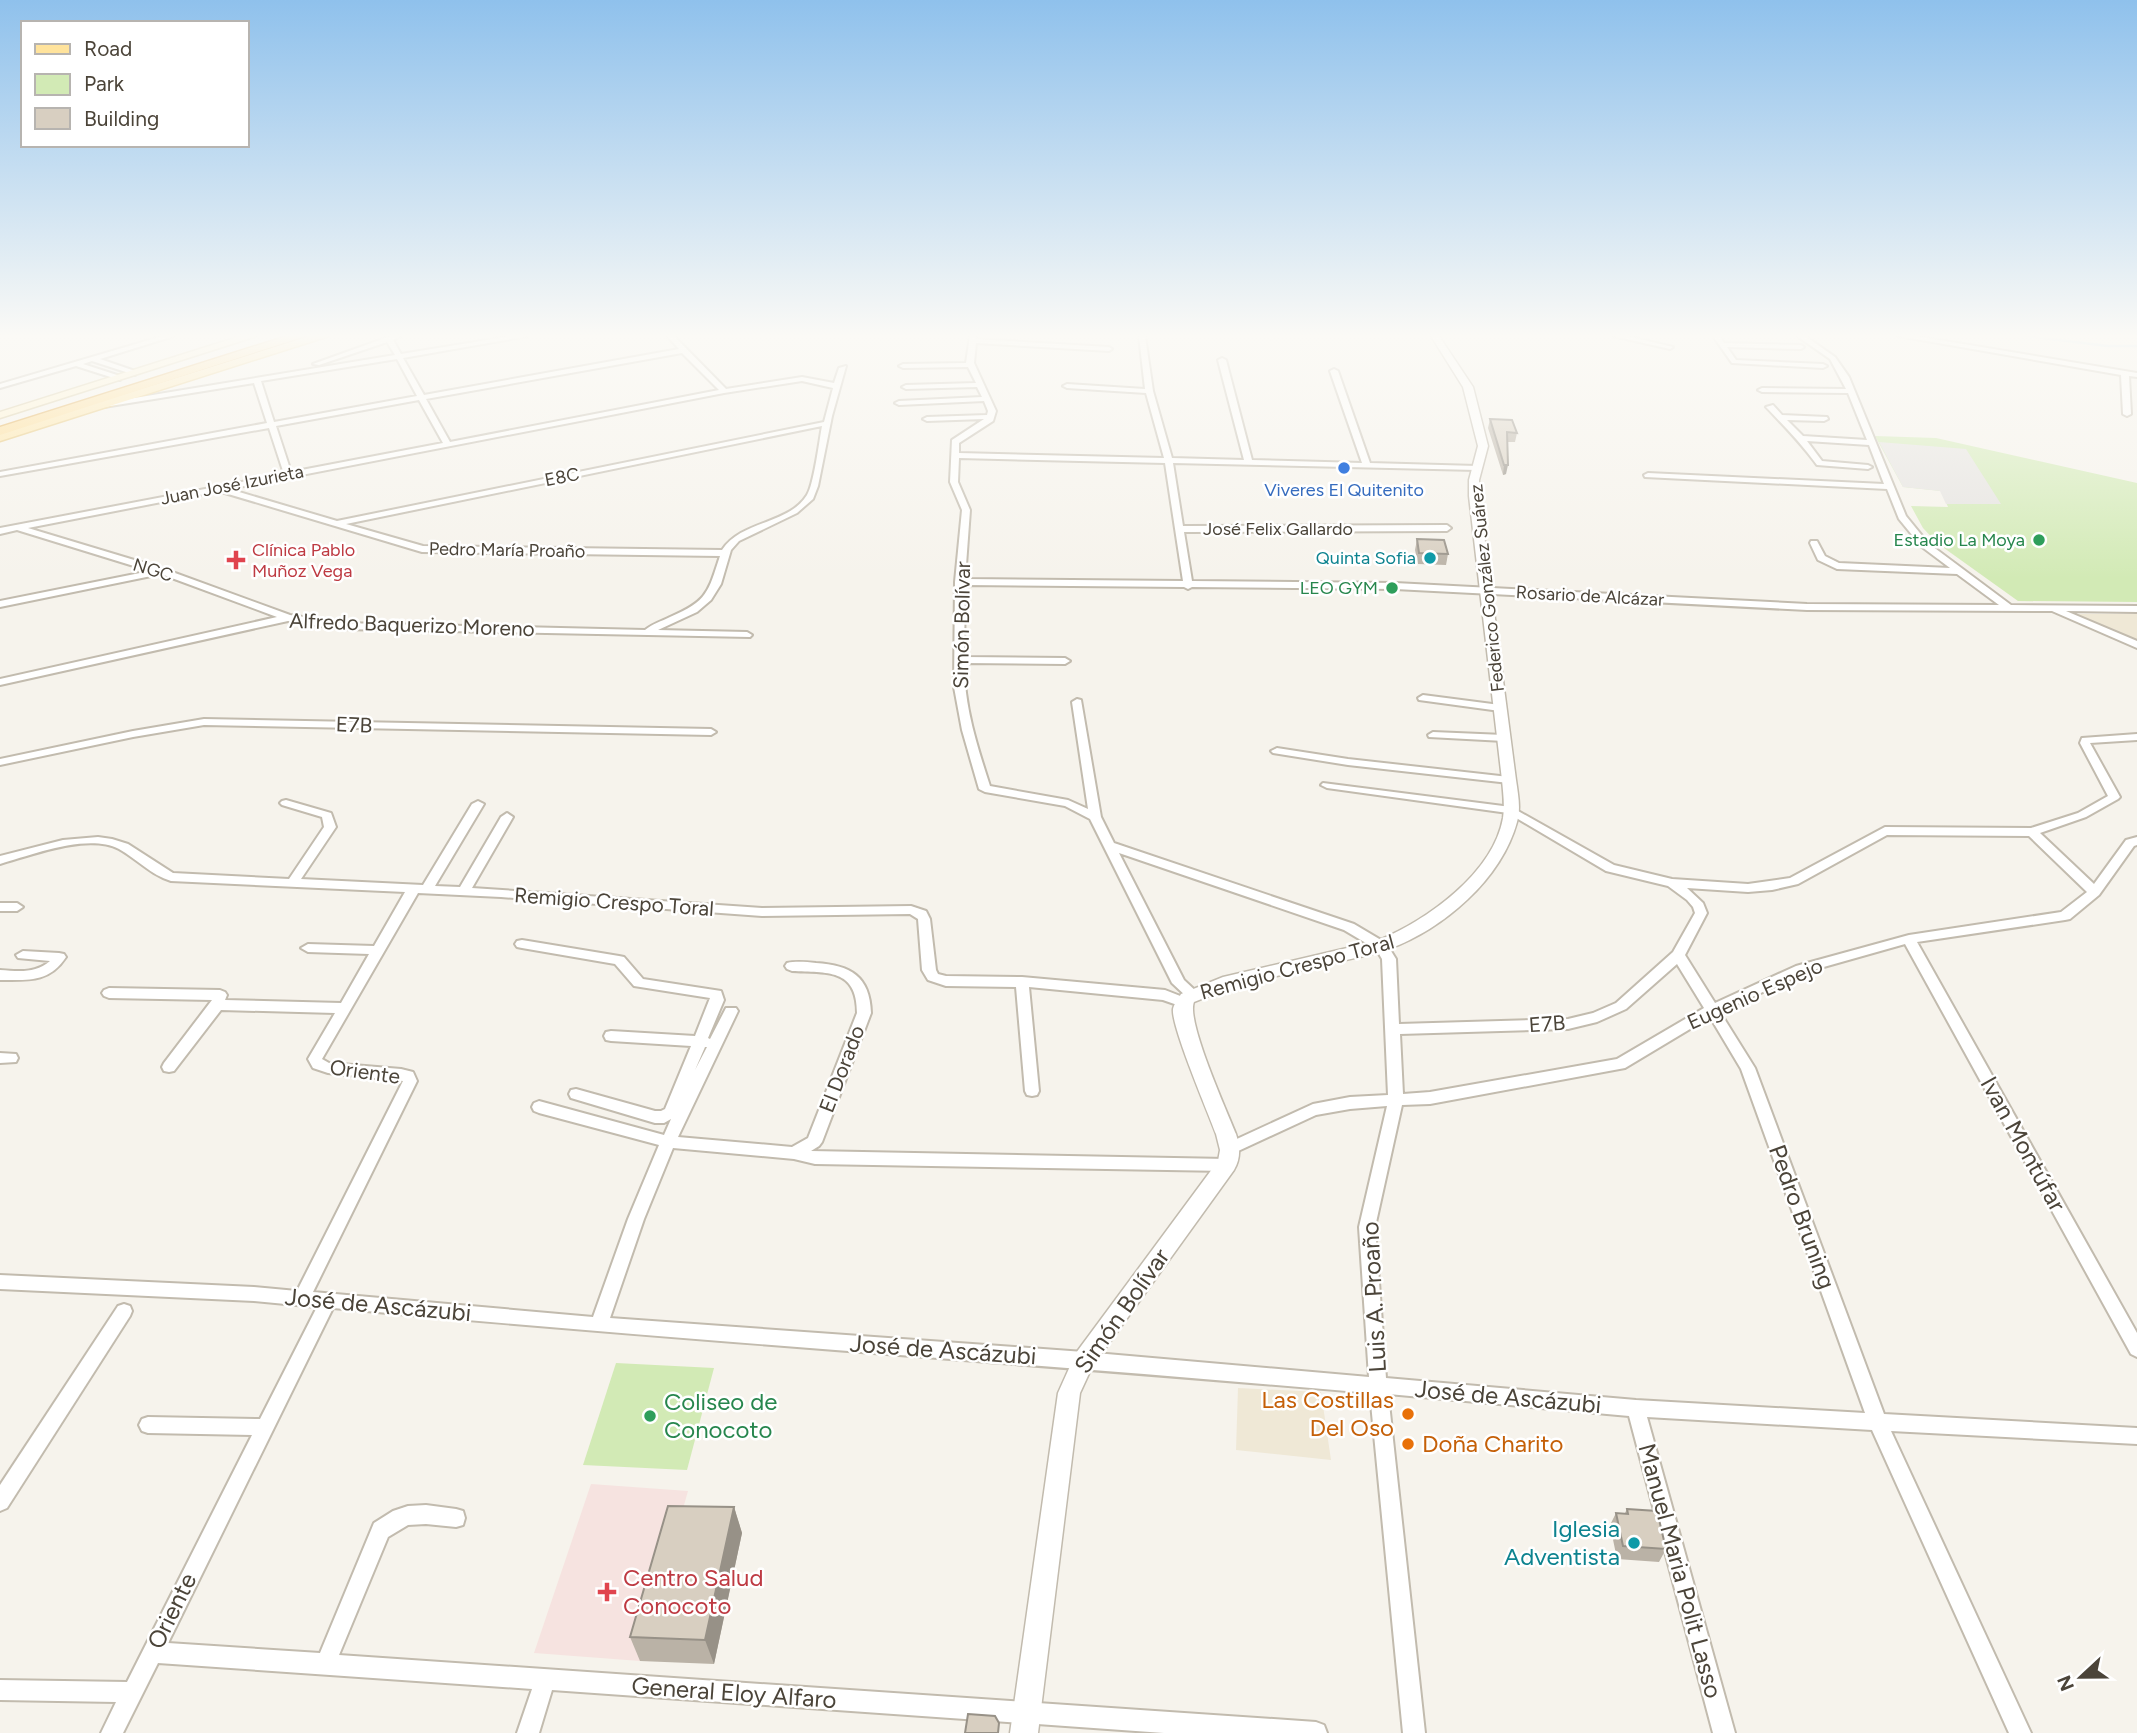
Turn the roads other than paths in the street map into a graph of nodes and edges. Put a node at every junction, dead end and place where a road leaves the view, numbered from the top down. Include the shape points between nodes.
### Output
1 (20, 417) edge
2 (45, 417) edge
3 (66, 417) edge
4 (269, 417) edge
5 (306, 417) edge
6 (432, 417) edge
7 (589, 417) edge
8 (829, 417) edge
9 (990, 417) joint
10 (1156, 417) edge
11 (1237, 417) edge
12 (1350, 417) edge
13 (1476, 417) edge
14 (1779, 417) joint
15 (1860, 417) edge
16 (927, 419) dead end
17 (1824, 419) dead end
18 (0, 423) edge
19 (271, 423) junction
20 (828, 423) junction
21 (0, 431) edge
22 (0, 438) edge
23 (1801, 438) junction
24 (1871, 443) junction
25 (447, 444) junction
26 (954, 455) junction
27 (1168, 461) junction
28 (1249, 462) junction
29 (1366, 464) junction
30 (1868, 467) dead end
31 (1477, 468) junction
32 (0, 474) edge
33 (288, 474) junction
34 (1648, 475) dead end
35 (1891, 487) junction
36 (215, 488) junction
37 (337, 523) junction
38 (17, 527) junction
39 (1447, 528) dead end
40 (1180, 529) junction
41 (0, 531) edge
42 (1814, 543) dead end
43 (723, 553) junction
44 (113, 566) junction
45 (161, 571) junction
46 (1959, 571) junction
47 (960, 582) junction
48 (85, 586) junction
49 (1188, 586) junction
50 (1486, 591) junction
51 (0, 604) edge
52 (2052, 608) junction
53 (2010, 609) junction
54 (2137, 609) edge
55 (288, 618) junction
56 (647, 632) junction
57 (747, 635) dead end
58 (2137, 645) edge
59 (959, 660) junction
60 (1065, 661) dead end
61 (0, 682) edge
62 (1423, 698) dead end
63 (1077, 702) dead end
64 (1500, 708) junction
65 (711, 732) dead end
66 (1433, 735) dead end
67 (2137, 737) edge
68 (1504, 738) junction
69 (1277, 751) dead end
70 (0, 762) edge
71 (1509, 780) junction
72 (1327, 785) dead end
73 (286, 803) dead end
74 (478, 804) dead end
75 (1511, 810) junction
76 (507, 817) dead end
77 (1096, 817) junction
78 (2032, 832) junction
79 (2137, 841) edge
80 (1109, 845) junction
81 (0, 860) edge
82 (292, 883) junction
83 (1672, 883) junction
84 (419, 890) junction
85 (463, 892) junction
86 (2095, 892) junction
87 (0, 907) edge
88 (17, 907) dead end
89 (1909, 939) junction
90 (522, 944) dead end
91 (1381, 946) junction
92 (308, 948) dead end
93 (377, 950) junction
94 (23, 955) dead end
95 (1678, 955) junction
96 (792, 966) dead end
97 (0, 975) edge
98 (1022, 982) junction
99 (109, 993) dead end
100 (1187, 998) junction
101 (217, 1005) junction
102 (344, 1008) junction
103 (1711, 1010) junction
104 (731, 1011) dead end
105 (1394, 1029) junction
106 (611, 1036) dead end
107 (708, 1043) junction
108 (169, 1067) dead end
109 (1032, 1091) dead end
110 (576, 1094) dead end
111 (1396, 1101) junction
112 (540, 1107) dead end
113 (668, 1142) junction
114 (794, 1153) junction
115 (1229, 1157) junction
116 (0, 1282) edge
117 (301, 1299) junction
118 (328, 1301) junction
119 (124, 1311) dead end
120 (599, 1325) junction
121 (2137, 1349) edge
122 (1084, 1360) junction
123 (1378, 1385) junction
124 (1636, 1408) junction
125 (1877, 1420) junction
126 (148, 1425) dead end
127 (263, 1427) junction
128 (2137, 1436) edge
129 (0, 1502) edge
130 (456, 1518) dead end
131 (152, 1652) junction
132 (325, 1664) junction
133 (545, 1680) junction
134 (0, 1690) edge
135 (131, 1692) junction
136 (1025, 1723) edge
137 (112, 1733) edge
138 (528, 1733) edge
139 (1317, 1733) edge
140 (1414, 1733) edge
141 (1724, 1733) edge
142 (2020, 1733) edge

1 - 18 highway
2 - 21 highway
3 - 22 main road
4 - 19 street
5 - 19 street
6 - 25 street
7 - 25 street, Juan José Izurieta
8 - 20 street
9 - 16 street
9 - 26 street via 954,442
10 - 27 street, José Felix Gallardo
11 - 28 street
12 - 29 street
13 - 31 street, Federico González Suárez via 1483,446
14 - 17 street
14 - 23 street
15 - 24 street
19 - 32 street
19 - 33 street
20 - 37 street, E8C
20 - 43 street via 811,497 787,516 750,529
23 - 24 street
23 - 30 street via 1824,465
24 - 35 street
25 - 33 street, Juan José Izurieta
26 - 27 street
26 - 47 street, Simón Bolívar via 954,482 966,510
27 - 28 street
27 - 40 street, José Felix Gallardo
28 - 29 street
29 - 31 street
31 - 50 street, Federico González Suárez via 1474,496
33 - 36 street, Juan José Izurieta
34 - 35 street
35 - 46 street via 1902,517 1925,545
36 - 37 street, Pedro María Proaño
36 - 38 street, Juan José Izurieta
37 - 43 street, Pedro María Proaño via 422,549
38 - 41 street, Juan José Izurieta
38 - 44 street, NGC
39 - 40 street, José Felix Gallardo
40 - 49 street
42 - 46 street via 1821,558 1837,566
43 - 56 street via 719,577 704,603
44 - 45 street, NGC
44 - 48 street
45 - 48 street
45 - 55 street, NGC
46 - 53 street
47 - 49 street, Rosario de Alcázar
47 - 59 street, Simón Bolívar
48 - 51 street
49 - 50 street, Rosario de Alcázar
50 - 53 street, Rosario de Alcázar via 1807,607
50 - 64 street, Federico González Suárez
52 - 53 street, Rosario de Alcázar
52 - 54 street, Rosario de Alcázar
52 - 58 street
55 - 56 street, Alfredo Baquerizo Moreno via 341,626
55 - 61 street, Alfredo Baquerizo Moreno
56 - 57 street, Alfredo Baquerizo Moreno
59 - 60 street
59 - 77 street, Simón Bolívar via 961,698 985,789 1068,803
62 - 64 street
63 - 77 street
64 - 68 street, Federico González Suárez
65 - 70 street, E7B via 204,722
66 - 68 street
67 - 78 street via 2086,740 2114,797 2082,815
68 - 71 street, Federico González Suárez
69 - 71 street
71 - 75 street, Federico González Suárez
72 - 75 street
73 - 82 street via 327,815 330,827
74 - 84 street
75 - 83 street via 1611,868
75 - 91 street, Remigio Crespo Toral via 1509,825 1490,860 1463,895 1417,930
76 - 85 street
77 - 80 street
78 - 83 street via 1885,831 1794,881 1748,888
78 - 86 street
79 - 86 street, Eugenio Espejo via 2130,843
80 - 91 street via 1349,927
80 - 100 street
81 - 82 street, Remigio Crespo Toral via 47,847 103,841 124,846 171,877
82 - 84 street, Remigio Crespo Toral
83 - 95 street via 1701,913
84 - 85 street, Remigio Crespo Toral
84 - 93 street, Oriente
85 - 98 street, Remigio Crespo Toral via 762,912 911,910 925,919 933,977
86 - 89 street, Eugenio Espejo via 2065,916
87 - 88 street
89 - 103 street, Eugenio Espejo via 1801,969
89 - 121 street, Ivan Montúfar
90 - 107 street via 619,960 639,984 716,994
91 - 100 street, Remigio Crespo Toral via 1223,983
91 - 105 street, Luis A. Proaño via 1389,959
92 - 93 street
93 - 102 street, Oriente
94 - 97 street via 59,957 51,970 42,974
95 - 103 street, Pedro Bruning
95 - 105 street, E7B via 1621,1006 1597,1017 1569,1024
96 - 114 street, El Dorado via 846,974 862,990 864,1013 814,1142
98 - 100 street, Remigio Crespo Toral
98 - 109 street
99 - 101 street via 220,995
100 - 115 street via 1182,1009 1189,1037
101 - 102 street
101 - 108 street
102 - 117 street, Oriente via 319,1049 318,1064 405,1074 410,1081
103 - 111 street, Eugenio Espejo via 1620,1064
103 - 125 street, Pedro Bruning via 1748,1068
104 - 107 street
105 - 111 street, Luis A. Proaño
106 - 107 street
107 - 110 street via 671,1112 664,1116
107 - 113 street
111 - 115 street, Eugenio Espejo via 1350,1102 1313,1110
111 - 123 street, Luis A. Proaño via 1367,1227
112 - 113 street
113 - 114 street
113 - 120 street
114 - 115 street via 815,1158
115 - 122 street, Simón Bolívar
116 - 117 street, José de Ascázubi
117 - 118 street, José de Ascázubi
118 - 120 street, José de Ascázubi
118 - 127 street, Oriente
119 - 129 street
120 - 122 street, José de Ascázubi
122 - 123 street, José de Ascázubi
122 - 136 street, Simón Bolívar via 1069,1393
123 - 124 street, José de Ascázubi
123 - 140 street, Luis A. Proaño
124 - 125 street, José de Ascázubi
124 - 141 street, Manuel Maria Polit Lasso
125 - 128 street, José de Ascázubi
125 - 142 street, Pedro Bruning
126 - 127 street
127 - 131 street, Oriente
130 - 132 street via 409,1513 381,1530
131 - 132 street, General Eloy Alfaro
131 - 135 street, Oriente
132 - 133 street, General Eloy Alfaro
133 - 136 street, General Eloy Alfaro
133 - 138 street
134 - 135 street
135 - 137 street, Oriente
136 - 139 street, General Eloy Alfaro

